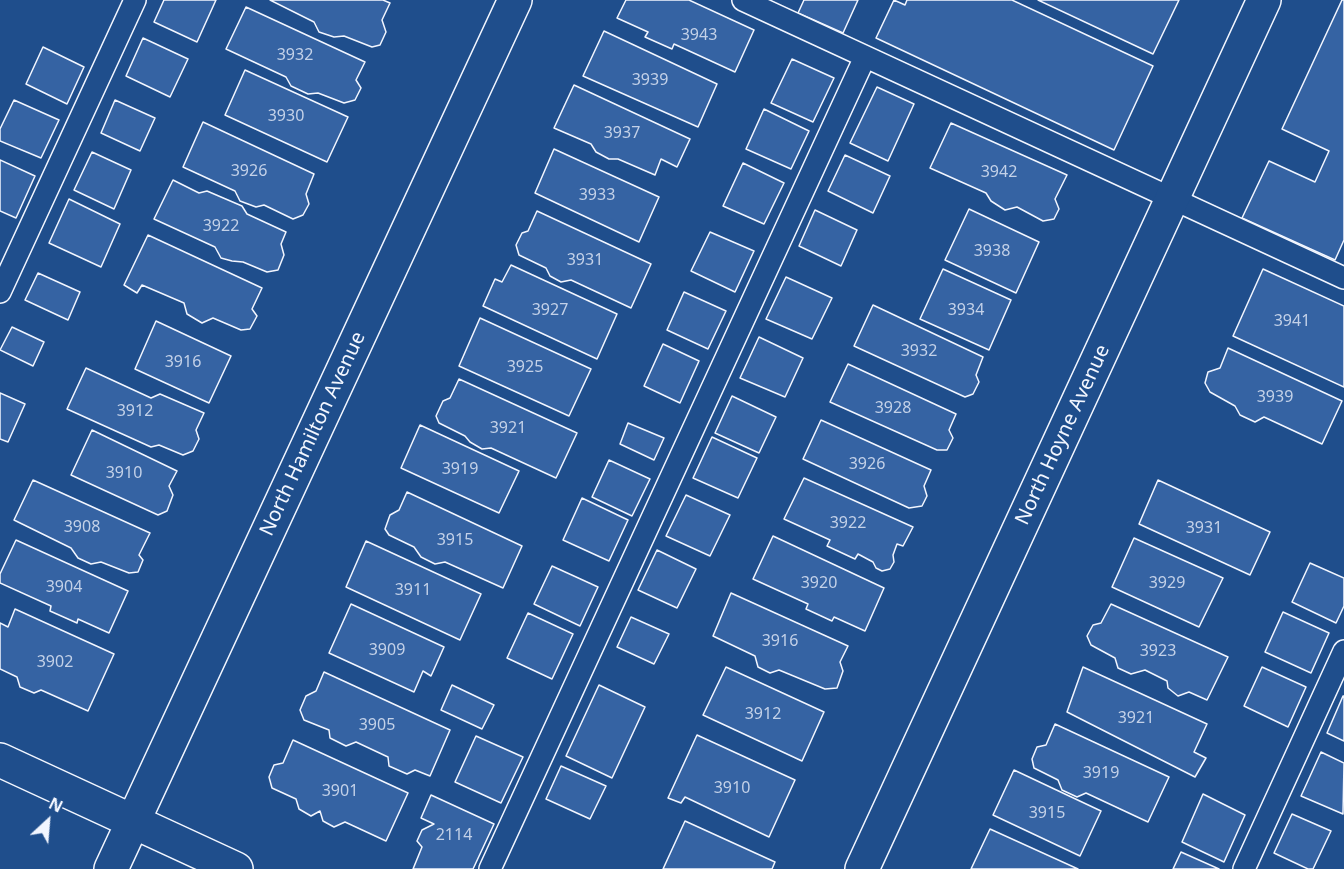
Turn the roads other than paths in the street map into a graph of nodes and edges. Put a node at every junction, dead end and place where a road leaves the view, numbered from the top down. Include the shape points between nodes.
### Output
1 (135, 0) edge
2 (515, 0) edge
3 (743, 0) edge
4 (1263, 0) edge
5 (865, 57) junction
6 (1172, 199) junction
7 (1344, 278) edge
8 (0, 292) edge
9 (1344, 651) edge
10 (0, 760) edge
11 (133, 822) junction
12 (111, 869) edge
13 (236, 869) edge
14 (490, 869) edge
15 (862, 869) edge
16 (1244, 869) edge

1 - 8 lane
2 - 11 street, North Hamilton Avenue
3 - 5 lane
4 - 6 street, North Hoyne Avenue
5 - 6 lane
5 - 14 lane
6 - 7 lane
6 - 15 street, North Hoyne Avenue
9 - 16 lane
10 - 11 street
11 - 12 street, North Hamilton Avenue
11 - 13 street

